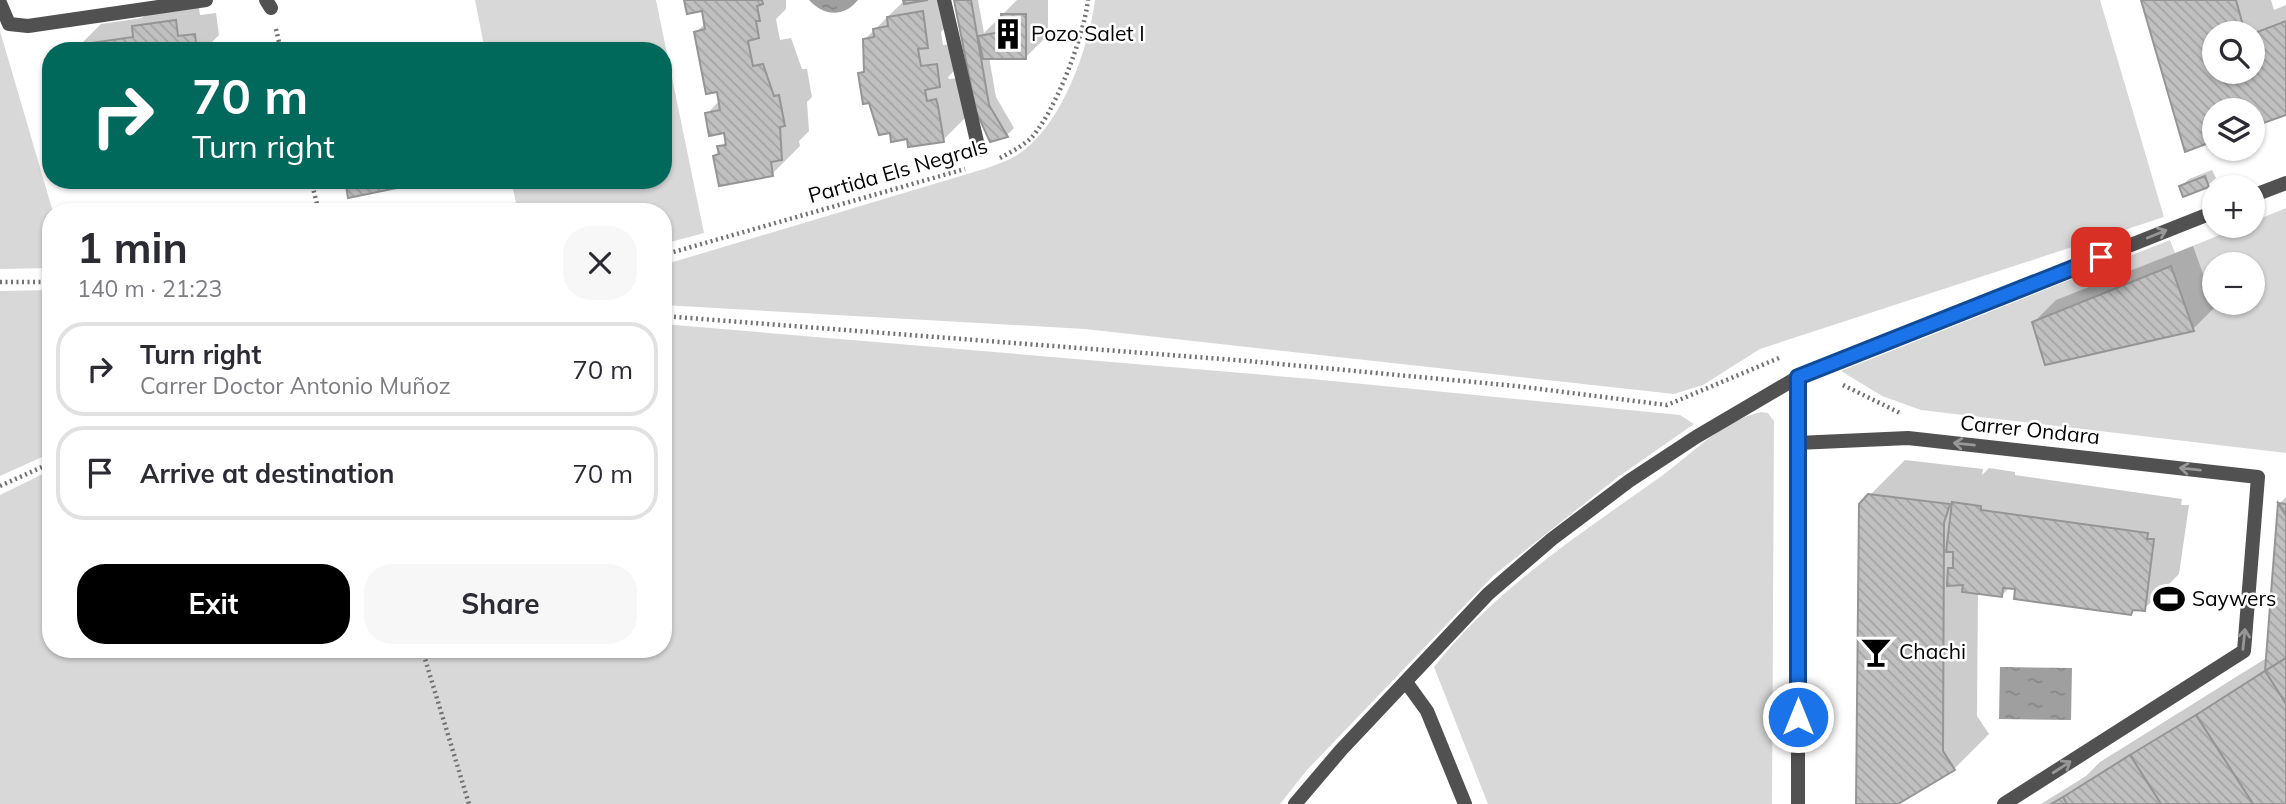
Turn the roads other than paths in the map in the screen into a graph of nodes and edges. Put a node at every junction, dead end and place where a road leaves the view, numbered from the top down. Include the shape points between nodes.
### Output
1 (206, 0) edge
2 (944, 0) edge
3 (0, 3) edge
4 (979, 149) dead end
5 (2286, 183) edge
6 (2265, 192) edge
7 (2202, 217) edge
8 (1798, 377) junction
9 (1797, 443) junction
10 (1406, 682) junction
11 (1295, 804) edge
12 (1465, 804) edge
13 (1798, 804) edge
14 (2004, 804) edge

1 - 3 street via 28,26 9,24
2 - 4 street
5 - 6 street
8 -> 7 street
8 - 9 street
8 - 10 street via 1629,481 1552,539 1488,594
9 - 13 street
14 -> 9 street, Carrer Ondara via 2244,651 2258,477 1908,438
10 - 11 street
10 - 12 street via 1427,711

